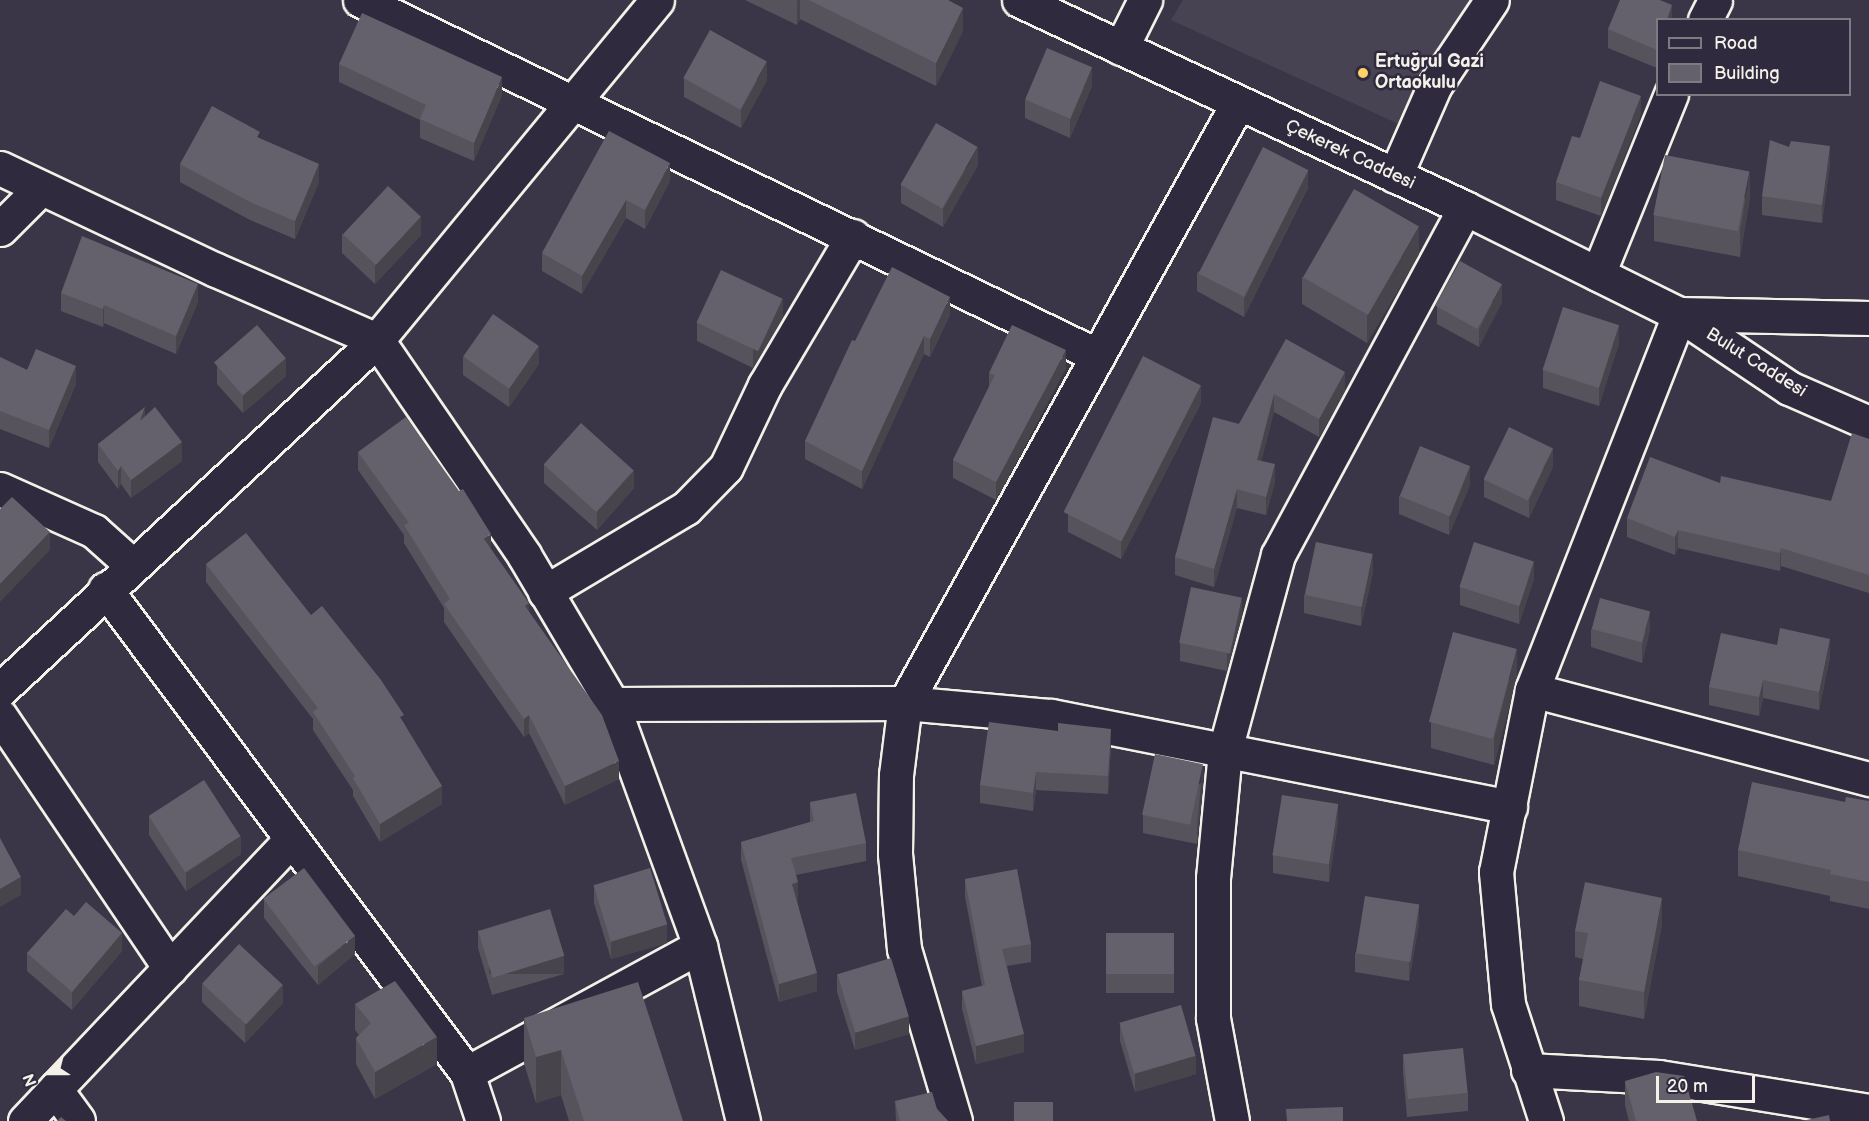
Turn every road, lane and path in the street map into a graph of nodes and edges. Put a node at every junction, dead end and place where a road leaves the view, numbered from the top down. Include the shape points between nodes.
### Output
1 (360, 0) edge
2 (657, 0) edge
3 (1019, 0) edge
4 (1145, 0) edge
5 (1492, 0) edge
6 (1715, 0) edge
7 (1706, 18) edge
8 (1121, 48) junction
9 (1670, 96) edge
10 (576, 102) junction
11 (1238, 104) junction
12 (0, 168) edge
13 (1395, 176) junction
14 (41, 188) junction
15 (1465, 208) junction
16 (0, 229) edge
17 (853, 236) junction
18 (1598, 274) junction
19 (1679, 314) junction
20 (1869, 318) edge
21 (377, 340) junction
22 (1098, 356) junction
23 (1869, 423) edge
24 (0, 489) edge
25 (132, 565) junction
26 (105, 589) junction
27 (546, 592) junction
28 (0, 690) edge
29 (1532, 690) junction
30 (905, 703) junction
31 (612, 704) junction
32 (0, 716) edge
33 (1226, 750) junction
34 (1869, 779) edge
35 (1510, 807) junction
36 (292, 839) junction
37 (700, 946) junction
38 (170, 968) junction
39 (1528, 1070) junction
40 (467, 1073) junction
41 (55, 1089) junction
42 (1869, 1111) edge
43 (25, 1121) edge
44 (78, 1121) edge
45 (483, 1121) edge
46 (743, 1121) edge
47 (955, 1121) edge
48 (1232, 1121) edge
49 (1546, 1121) edge

1 - 10 street
2 - 10 street
3 - 8 street, Çekerek Caddesi
4 - 8 street
5 - 13 street via 1435,85
6 - 7 street
8 - 11 street, Çekerek Caddesi
9 - 18 street
10 - 17 street
10 - 21 street
11 - 13 street, Çekerek Caddesi
11 - 22 street
12 - 14 street
13 - 15 street, Çekerek Caddesi
14 - 16 street
14 - 21 street
15 - 18 street, Çekerek Caddesi
15 - 33 street via 1278,555
17 - 22 street
17 - 27 street via 765,384 726,467 686,508
18 - 19 street, Çekerek Caddesi
19 - 20 street
19 - 23 street, Bulut Caddesi via 1789,388
19 - 29 street
21 - 25 street
21 - 27 street
22 - 30 street
24 - 25 street via 94,531
25 - 26 street
26 - 28 street
26 - 36 street
27 - 31 street
29 - 34 street
29 - 35 street
30 - 31 street
30 - 33 street via 1051,716
30 - 47 street via 896,797 904,949
31 - 37 street
32 - 38 street
33 - 35 street
33 - 48 street via 1213,878 1213,1018
35 - 39 street via 1496,872 1508,1004
36 - 38 street
36 - 40 street
37 - 40 street
37 - 46 street
38 - 41 street
39 - 42 street via 1659,1077
39 - 49 street
40 - 45 street
41 - 43 street
41 - 44 street

